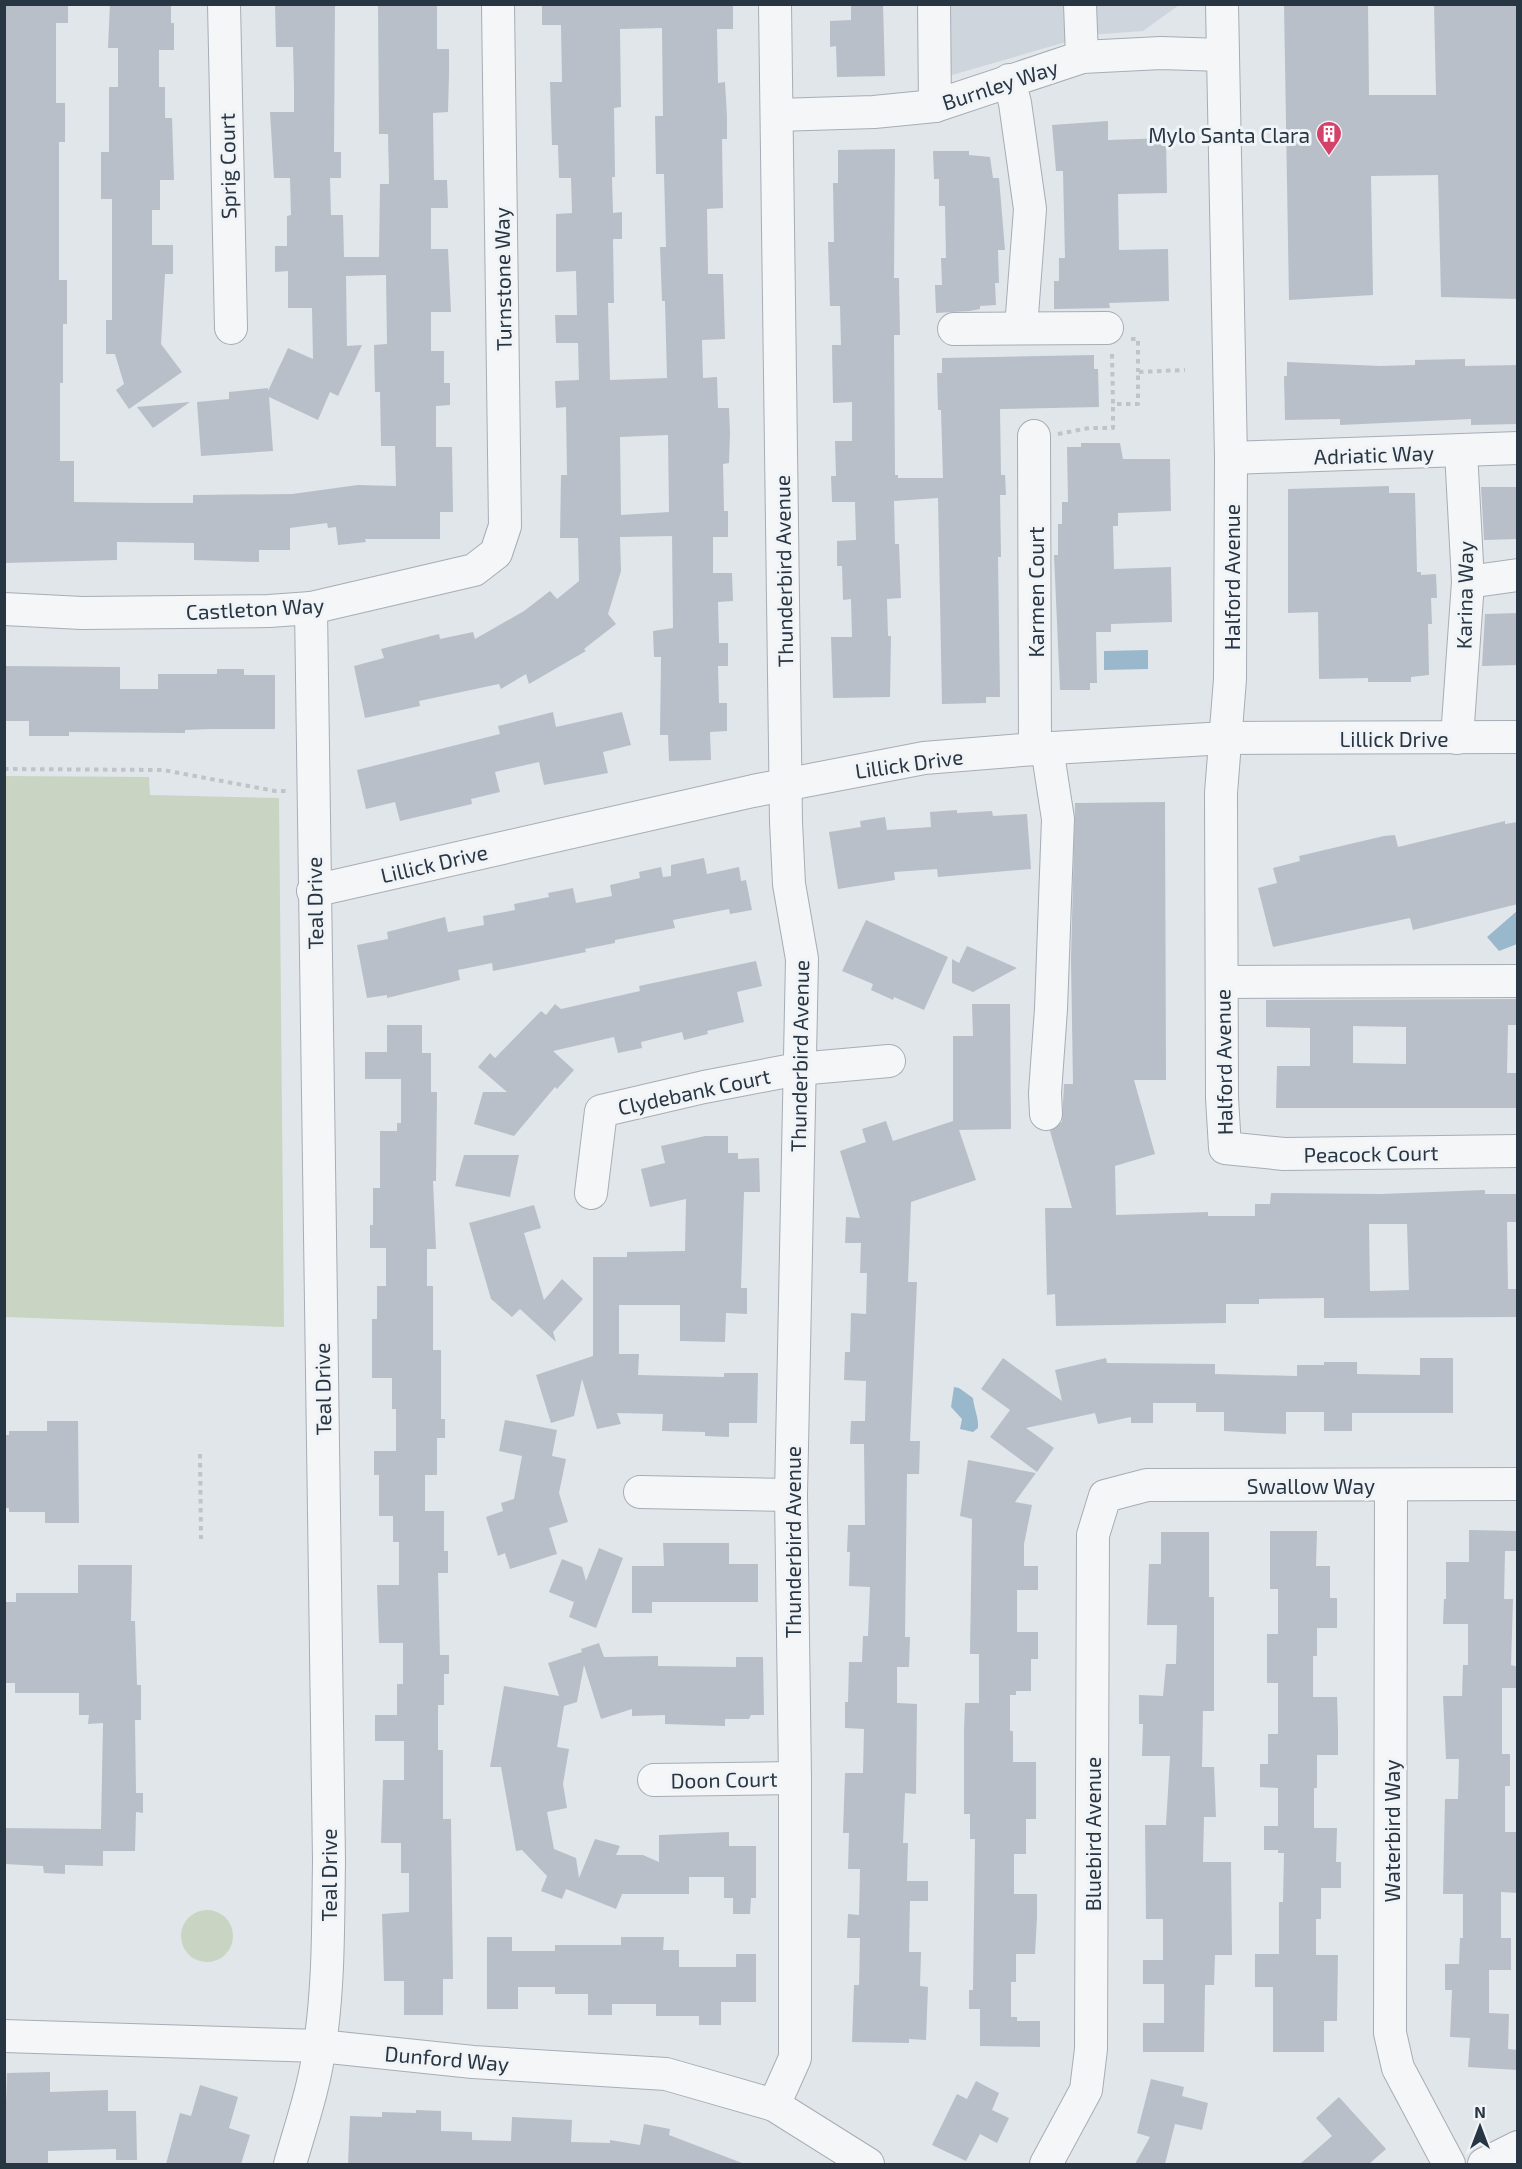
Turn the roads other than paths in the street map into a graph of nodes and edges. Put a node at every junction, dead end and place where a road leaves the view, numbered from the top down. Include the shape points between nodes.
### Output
1 (224, 4) edge
2 (498, 4) edge
3 (775, 4) edge
4 (934, 4) edge
5 (1080, 4) edge
6 (1222, 4) edge
7 (1222, 55) junction
8 (1082, 57) junction
9 (1009, 80) junction
10 (936, 106) junction
11 (777, 115) junction
12 (231, 328) dead end
13 (1021, 328) junction
14 (954, 329) dead end
15 (1113, 339) road end
16 (1034, 438) road end
17 (1518, 448) edge
18 (1461, 452) junction
19 (1231, 458) junction
20 (496, 553) joint
21 (1518, 575) edge
22 (1468, 582) junction
23 (311, 608) junction
24 (4, 609) edge
25 (1518, 737) edge
26 (1226, 738) junction
27 (1457, 738) junction
28 (1041, 748) junction
29 (785, 784) junction
30 (313, 891) junction
31 (1518, 981) edge
32 (1222, 982) junction
33 (889, 1061) dead end
34 (798, 1069) junction
35 (1046, 1114) dead end
36 (1225, 1148) joint
37 (1518, 1151) edge
38 (591, 1194) dead end
39 (1518, 1484) edge
40 (1391, 1485) junction
41 (640, 1492) dead end
42 (791, 1495) junction
43 (1105, 1496) joint
44 (795, 1778) junction
45 (654, 1780) dead end
46 (4, 2036) edge
47 (320, 2046) junction
48 (774, 2105) junction
49 (1518, 2147) edge
50 (290, 2164) edge
51 (868, 2164) edge
52 (1046, 2164) edge
53 (1449, 2164) edge
54 (1484, 2164) edge

1 - 12 street, Sprig Court
2 - 20 street, Turnstone Way via 506,526
3 - 11 street, Thunderbird Avenue
4 - 10 street
5 - 8 street
6 - 7 street, Halford Avenue
7 - 8 street, Burnley Way
7 - 19 street, Halford Avenue
8 - 9 street, Burnley Way
9 - 10 street, Burnley Way
9 - 13 street via 1016,104 1030,209
10 - 11 street, Burnley Way
11 - 29 street, Thunderbird Avenue
13 - 14 street
13 - 15 street
16 - 28 street, Karmen Court
17 - 18 street, Adriatic Way
18 - 19 street, Adriatic Way
18 - 22 street, Karina Way
19 - 26 street, Halford Avenue
20 - 23 street, Castleton Way via 474,570
21 - 22 street
22 - 27 street, Karina Way
23 - 24 street, Castleton Way via 82,613
23 - 30 street, Teal Drive
25 - 27 street, Lillick Drive
26 - 27 street, Lillick Drive
26 - 28 street, Lillick Drive
26 - 32 street, Halford Avenue via 1221,793
28 - 29 street, Lillick Drive via 924,758
28 - 35 street, Karmen Court via 1058,819
29 - 30 street, Lillick Drive
29 - 34 street, Thunderbird Avenue via 789,884 802,959
30 - 47 street, Teal Drive via 329,1861 326,1993
31 - 32 street
32 - 36 street, Halford Avenue
33 - 34 street
34 - 38 street, Clydebank Court via 601,1111
34 - 42 street, Thunderbird Avenue
36 - 37 street, Peacock Court via 1284,1154
39 - 40 street, Swallow Way
40 - 43 street, Swallow Way via 1146,1485
40 - 53 street, Waterbird Way via 1390,2033 1398,2068
41 - 42 street
42 - 44 street, Thunderbird Avenue
43 - 52 street, Bluebird Avenue via 1093,1535 1091,2049 1086,2090
44 - 45 street, Doon Court
44 - 48 street, Thunderbird Avenue via 795,2058
46 - 47 street, Dunford Way
47 - 48 street, Dunford Way via 473,2062 666,2074
47 - 50 street, Teal Drive via 313,2086
48 - 51 street, Dunford Way
49 - 54 street

